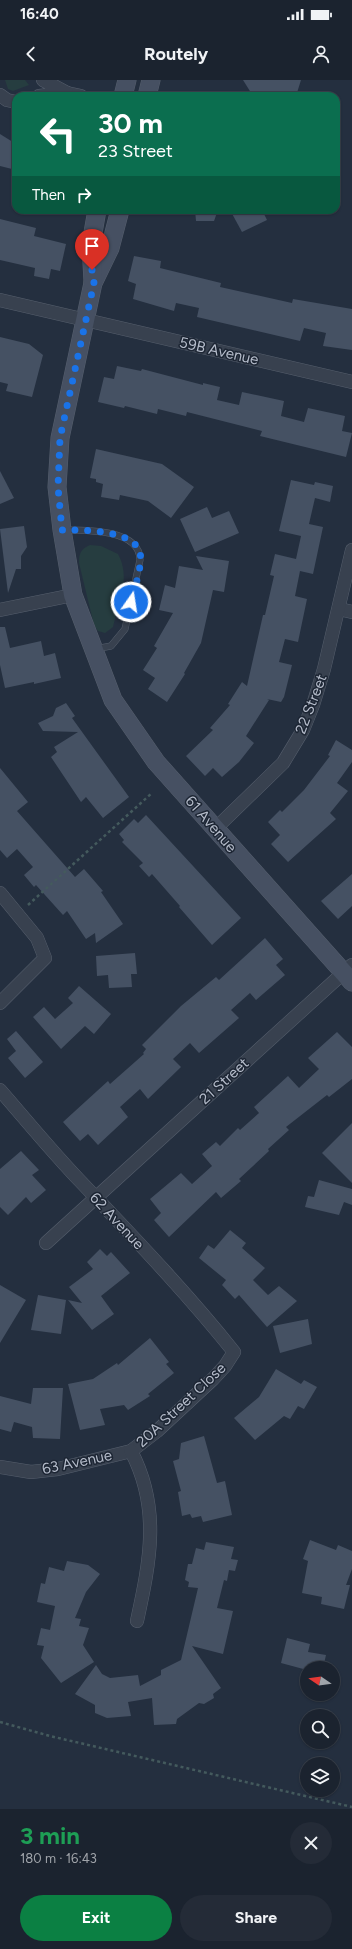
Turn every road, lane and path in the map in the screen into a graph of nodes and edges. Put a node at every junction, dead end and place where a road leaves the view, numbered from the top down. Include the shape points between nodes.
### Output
1 (43, 80) edge
2 (127, 80) edge
3 (151, 80) edge
4 (65, 92) edge
5 (124, 92) edge
6 (148, 92) edge
7 (0, 95) edge
8 (12, 101) edge
9 (96, 214) edge
10 (119, 214) edge
11 (94, 283) junction
12 (0, 300) edge
13 (86, 320) junction
14 (352, 382) edge
15 (62, 530) junction
16 (352, 550) edge
17 (73, 595) junction
18 (339, 609) junction
19 (0, 610) edge
20 (352, 612) edge
21 (93, 649) junction
22 (152, 793) dead end
23 (215, 829) junction
24 (0, 893) edge
25 (28, 905) dead end
26 (349, 973) edge
27 (0, 1004) edge
28 (0, 1090) edge
29 (96, 1197) junction
30 (46, 1243) dead end
31 (234, 1352) joint
32 (131, 1451) junction
33 (0, 1467) edge
34 (137, 1620) dead end
35 (0, 1722) edge
36 (352, 1807) edge

1 - 4 street
2 - 5 street
3 - 6 street
7 - 8 street
9 - 11 street via 90,244
10 - 11 street via 110,248
11 - 13 street, 61 Avenue
12 - 13 street, 59B Avenue
13 - 14 street, 59B Avenue
13 - 15 street, 61 Avenue via 60,438 58,487
15 - 17 street, 61 Avenue
15 - 21 lane via 92,530 125,538 135,544 140,553 125,629 111,646
16 - 18 street, 22 Street
17 - 19 street
17 - 21 street, 61 Avenue
18 - 20 street
18 - 23 street, 22 Street via 314,705 303,730 283,762
21 - 23 street, 61 Avenue via 113,700 156,762
22 - 25 path
23 - 26 street, 61 Avenue
24 - 27 street via 37,938 46,958
26 - 29 street, 21 Street
28 - 29 street, 62 Avenue
29 - 30 street, 21 Street
29 - 31 street, 62 Avenue
31 - 32 street, 20A Street Close via 213,1379 157,1431
32 - 33 street, 63 Avenue via 58,1469 31,1472
32 - 34 street, 20A Street Close via 148,1496 150,1524 149,1561
35 - 36 path

